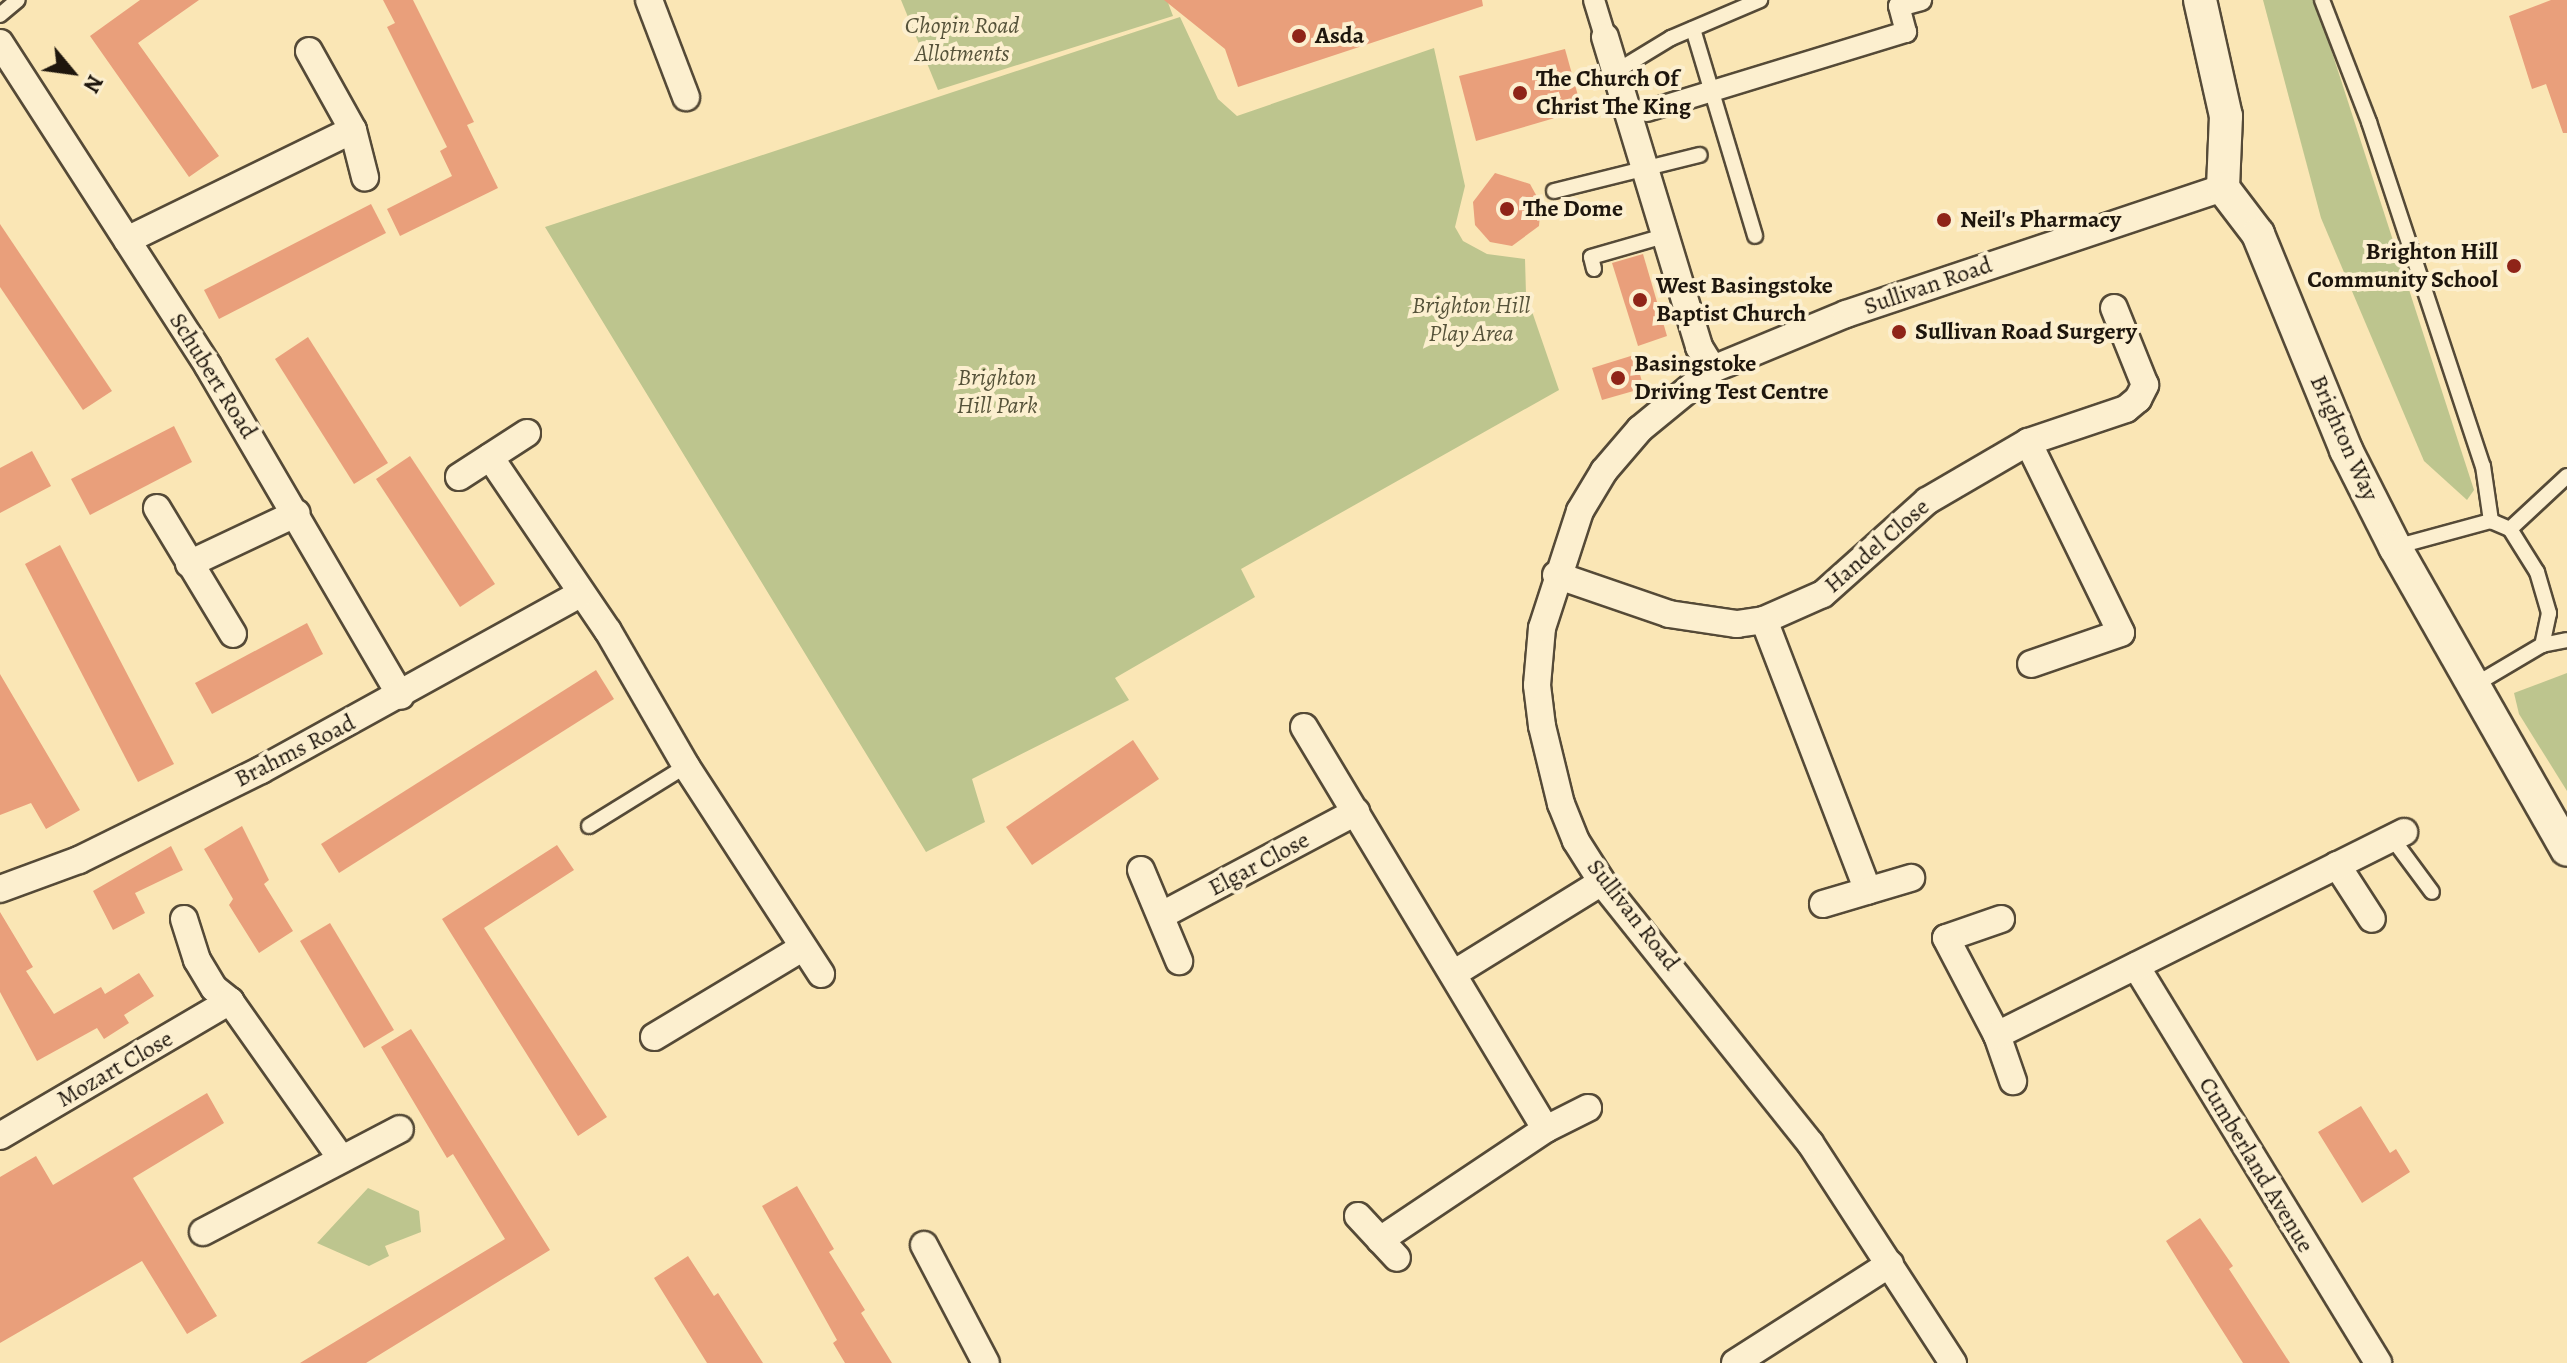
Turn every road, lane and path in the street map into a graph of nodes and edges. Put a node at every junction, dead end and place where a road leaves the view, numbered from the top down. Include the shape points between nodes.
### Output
1 (18, 0) edge
2 (649, 0) edge
3 (1594, 0) edge
4 (1760, 0) edge
5 (1921, 0) edge
6 (2200, 0) edge
7 (2322, 0) edge
8 (0, 15) edge
9 (1693, 29) junction
10 (1605, 37) joint
11 (0, 43) edge
12 (309, 51) dead end
13 (1615, 72) junction
14 (1712, 91) junction
15 (686, 97) dead end
16 (1647, 111) dead end
17 (353, 130) junction
18 (1700, 155) dead end
19 (1645, 169) junction
20 (365, 177) dead end
21 (2223, 188) junction
22 (1554, 191) dead end
23 (1664, 236) junction
24 (1755, 236) dead end
25 (127, 240) junction
26 (1594, 269) dead end
27 (2114, 308) dead end
28 (1713, 369) junction
29 (527, 433) dead end
30 (2028, 442) junction
31 (490, 457) junction
32 (2567, 476) edge
33 (459, 477) dead end
34 (157, 508) dead end
35 (297, 513) junction
36 (2491, 521) junction
37 (2510, 529) junction
38 (2395, 547) junction
39 (189, 564) junction
40 (1556, 575) junction
41 (580, 594) junction
42 (1764, 620) junction
43 (233, 634) dead end
44 (2567, 640) edge
45 (2542, 645) junction
46 (2031, 664) dead end
47 (2471, 687) junction
48 (401, 696) junction
49 (1304, 727) dead end
50 (686, 766) junction
51 (1356, 812) junction
52 (589, 826) dead end
53 (2398, 835) joint
54 (2567, 850) edge
55 (2337, 865) junction
56 (1141, 870) dead end
57 (1911, 878) dead end
58 (1602, 882) junction
59 (0, 889) edge
60 (1868, 891) junction
61 (2432, 892) dead end
62 (1823, 904) dead end
63 (1162, 915) junction
64 (184, 919) dead end
65 (2001, 919) dead end
66 (2372, 919) dead end
67 (802, 948) junction
68 (1179, 961) dead end
69 (2136, 966) junction
70 (821, 974) dead end
71 (1453, 974) junction
72 (230, 1001) junction
73 (1997, 1035) junction
74 (654, 1037) dead end
75 (2013, 1081) dead end
76 (1588, 1108) dead end
77 (400, 1129) dead end
78 (1546, 1129) junction
79 (0, 1136) edge
80 (340, 1157) junction
81 (1358, 1216) dead end
82 (203, 1232) dead end
83 (924, 1245) dead end
84 (1890, 1264) junction
85 (986, 1363) edge
86 (1735, 1363) edge
87 (1953, 1363) edge
88 (2378, 1363) edge

1 - 8 lane
2 - 15 street
3 - 10 street
4 - 9 lane
5 - 14 street via 1899,6 1906,32
6 - 21 street via 2226,116
7 - 36 lane via 2369,122 2483,466
9 - 13 lane
9 - 14 lane
10 - 13 street
11 - 25 street, Schubert Road
12 - 17 street
13 - 19 street
14 - 16 street
14 - 24 lane
17 - 20 street
17 - 25 street
18 - 19 lane
19 - 22 lane
19 - 23 street
21 - 28 street, Sullivan Road via 1846,314
21 - 38 street, Brighton Way via 2258,234 2346,450
23 - 26 lane via 1591,257
23 - 28 street via 1699,347
25 - 35 street, Schubert Road
27 - 30 street, Handel Close via 2145,385 2138,399 2126,409
28 - 40 street, Sullivan Road via 1640,429 1604,471 1580,511
29 - 31 street
30 - 42 street, Handel Close via 1927,501 1823,594
30 - 46 street via 2121,633
31 - 33 street
31 - 41 street
32 - 37 lane
34 - 39 street
35 - 39 street
35 - 48 street, Schubert Road
36 - 37 lane
36 - 38 lane
37 - 45 lane via 2537,572 2549,613
38 - 47 street, Brighton Way
39 - 43 street
40 - 42 street, Handel Close via 1669,614 1737,624
40 - 58 street, Sullivan Road via 1542,628 1537,685 1542,726 1561,804
41 - 48 street, Brahms Road
41 - 50 street via 608,631
42 - 60 street
44 - 45 lane
45 - 47 lane
47 - 54 street, Brighton Way
48 - 59 street, Brahms Road via 79,860
49 - 51 street
50 - 52 lane
50 - 67 street
51 - 63 street, Elgar Close
51 - 71 street
53 - 55 street
53 - 61 lane
55 - 66 street
55 - 69 street
56 - 63 street
57 - 60 street
58 - 71 street
58 - 84 street, Sullivan Road via 1810,1143
60 - 62 street
63 - 68 street
64 - 72 street via 197,960 214,988
65 - 73 street via 1946,938
67 - 70 street
67 - 74 street
69 - 73 street
69 - 88 street, Cumberland Avenue
71 - 78 street
72 - 79 street, Mozart Close
72 - 80 street
73 - 75 street
76 - 78 street
77 - 80 street
78 - 81 street via 1389,1249
80 - 82 street
83 - 85 street
84 - 86 street
84 - 87 street, Sullivan Road

